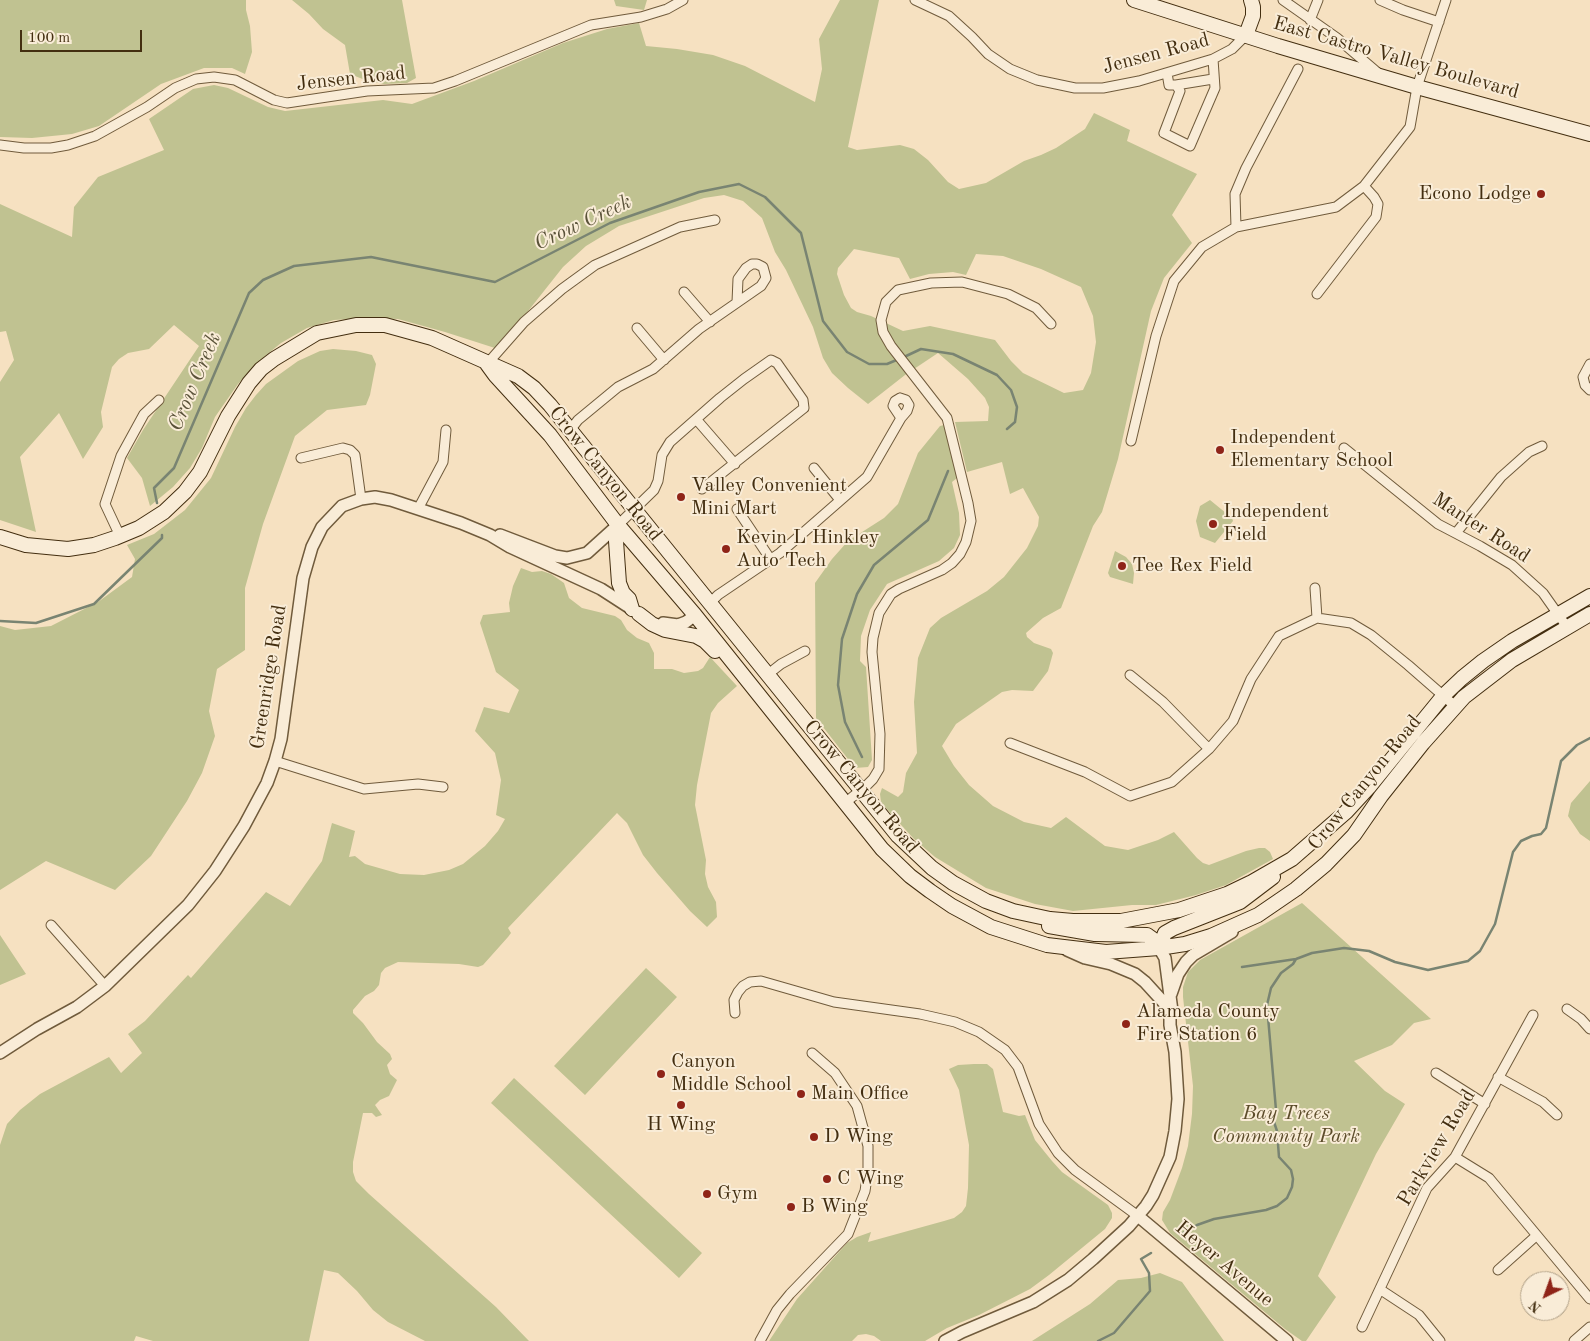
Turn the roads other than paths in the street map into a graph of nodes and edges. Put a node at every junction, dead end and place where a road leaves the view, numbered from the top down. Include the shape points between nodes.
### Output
1 (683, 0) edge
2 (914, 0) edge
3 (1134, 0) edge
4 (1251, 0) edge
5 (1283, 0) edge
6 (1318, 0) edge
7 (1380, 0) edge
8 (1446, 0) edge
9 (1310, 20) junction
10 (1439, 22) junction
11 (1246, 35) junction
12 (1213, 59) junction
13 (1298, 69) dead end
14 (1167, 73) junction
15 (1381, 76) junction
16 (1213, 79) junction
17 (1176, 85) junction
18 (1417, 87) junction
19 (1590, 134) edge
20 (0, 145) edge
21 (1364, 186) junction
22 (715, 220) dead end
23 (1236, 227) junction
24 (684, 292) dead end
25 (1317, 294) dead end
26 (737, 302) dead end
27 (710, 322) junction
28 (1051, 324) dead end
29 (636, 328) dead end
30 (664, 360) junction
31 (487, 364) junction
32 (1590, 364) edge
33 (510, 390) junction
34 (1590, 390) edge
35 (159, 400) dead end
36 (900, 418) dead end
37 (696, 419) junction
38 (571, 429) junction
39 (446, 430) dead end
40 (1131, 441) dead end
41 (1542, 446) dead end
42 (1344, 448) dead end
43 (301, 458) dead end
44 (736, 464) junction
45 (814, 468) dead end
46 (584, 480) junction
47 (702, 489) dead end
48 (362, 499) junction
49 (840, 500) junction
50 (418, 509) junction
51 (634, 509) junction
52 (737, 509) dead end
53 (618, 525) junction
54 (1456, 533) junction
55 (490, 535) junction
56 (120, 536) junction
57 (0, 537) edge
58 (771, 560) junction
59 (1315, 588) dead end
60 (1590, 596) edge
61 (710, 603) junction
62 (636, 612) junction
63 (1559, 614) junction
64 (1590, 614) edge
65 (695, 615) junction
66 (1317, 618) junction
67 (1568, 627) junction
68 (804, 651) dead end
69 (742, 674) junction
70 (767, 675) junction
71 (1130, 675) dead end
72 (1444, 695) junction
73 (1455, 706) junction
74 (1010, 743) dead end
75 (1209, 748) junction
76 (275, 761) junction
77 (443, 787) dead end
78 (860, 791) junction
79 (845, 803) junction
80 (1292, 859) junction
81 (1013, 910) junction
82 (1258, 915) junction
83 (51, 925) dead end
84 (1060, 948) junction
85 (1159, 948) junction
86 (105, 986) junction
87 (1169, 1005) junction
88 (1567, 1009) dead end
89 (735, 1013) dead end
90 (1533, 1015) dead end
91 (1590, 1029) edge
92 (0, 1053) edge
93 (812, 1053) dead end
94 (1436, 1074) dead end
95 (1498, 1077) junction
96 (1485, 1104) junction
97 (1557, 1115) dead end
98 (1455, 1156) junction
99 (1138, 1216) junction
100 (1536, 1236) junction
101 (1498, 1270) dead end
102 (1381, 1290) junction
103 (1590, 1299) edge
104 (1362, 1327) dead end
105 (1590, 1327) edge
106 (760, 1341) edge
107 (946, 1341) edge
108 (1287, 1341) edge
109 (1440, 1341) edge
110 (1574, 1341) edge

1 - 20 street, Jensen Road via 640,17 591,25 434,88 367,91 287,103 274,100 235,80 196,79 95,136 51,148
2 - 14 street, Jensen Road via 948,16 988,54 1010,69 1037,80 1074,88 1103,88
3 - 11 main road, East Castro Valley Boulevard
4 - 11 main road via 1253,16
5 - 9 street
6 - 9 street
7 - 10 street
8 - 10 street
9 - 15 street via 1337,38
10 - 18 street
11 - 12 street, Jensen Road via 1232,49
11 - 15 main road, East Castro Valley Boulevard
12 - 14 street, Jensen Road
12 - 16 street
13 - 23 street via 1235,194
14 - 17 street via 1169,85
15 - 18 main road, East Castro Valley Boulevard
16 - 17 street
16 - 17 street via 1215,88 1190,146 1164,133 1180,91
18 - 19 main road, East Castro Valley Boulevard
18 - 21 street via 1410,127
21 - 23 street via 1336,207
21 - 25 street via 1378,204 1376,217
22 - 31 street via 680,227 594,265 530,316
23 - 40 street via 1202,247 1174,281 1156,336
24 - 27 street
26 - 27 street
27 - 30 street
28 - 78 street via 1036,308 1008,294 962,282 931,282 898,290 886,302 881,320 891,346 947,418 971,522 966,542 957,558 942,570 891,594 879,613 872,652 880,734 879,769
29 - 30 street
30 - 38 street via 642,376 618,387
31 - 33 main road, Crow Canyon Road
31 - 38 main road, Crow Canyon Road via 518,376 534,388
31 - 56 main road, Crow Canyon Road via 432,338 385,325 356,325 317,333 260,369 249,382 200,472 185,492 164,512
32 - 34 street via 1583,377
33 - 38 main road via 555,428
33 - 46 main road, Crow Canyon Road
35 - 56 street via 144,414 121,456 106,504
36 - 49 street via 867,477
37 - 44 street
37 - 44 street via 771,360 777,363 803,400 804,408
37 - 51 street via 665,448 654,490
38 - 46 main road via 570,450 584,468
38 - 51 main road, Crow Canyon Road
39 - 50 street via 443,462
41 - 54 street via 1529,452 1501,477
42 - 54 street, Manter Road via 1438,524
43 - 48 street via 343,448 350,450 355,455
44 - 47 street
45 - 49 street
46 - 53 main road, Crow Canyon Road
48 - 50 street, Greenridge Road via 391,500
48 - 76 street, Greenridge Road via 342,506 334,513 312,547 303,578 284,720
49 - 58 street
50 - 55 street, Greenridge Road
51 - 53 street
51 - 61 main road, Crow Canyon Road
52 - 58 street
53 - 55 street, Greenridge Road via 587,553 567,558 500,535
53 - 62 main road via 619,583
53 - 65 main road, Crow Canyon Road
54 - 63 street, Manter Road via 1512,566 1543,593
55 - 62 street, Greenridge Road via 601,589
56 - 57 main road, Crow Canyon Road via 68,550 26,545
58 - 61 street
59 - 66 street
60 - 63 main road, Crow Canyon Road
61 - 65 main road
61 - 70 main road, Crow Canyon Road
62 - 65 street, Greenridge Road via 670,625 678,625
62 - 69 main road via 665,630 705,641
63 - 67 street, Manter Road
63 - 72 main road, Crow Canyon Road via 1497,650
64 - 67 main road, Crow Canyon Road
65 - 69 main road, Crow Canyon Road
66 - 72 street via 1358,627
66 - 75 street via 1279,636 1251,679 1233,721
67 - 73 main road, Crow Canyon Road via 1504,665
68 - 70 street
69 - 79 main road, Crow Canyon Road
70 - 78 main road, Crow Canyon Road
71 - 75 street via 1163,702
72 - 73 street
72 - 80 main road, Crow Canyon Road via 1346,812
73 - 82 main road, Crow Canyon Road via 1381,796 1354,835 1296,889
74 - 75 street via 1085,772 1130,796 1172,782
76 - 77 street via 364,789 418,784
76 - 86 street, Greenridge Road via 248,819 205,883 188,905
78 - 79 street
78 - 81 main road, Crow Canyon Road via 898,836 932,868 970,893
79 - 84 main road, Crow Canyon Road via 882,849 930,892 991,927
80 - 81 main road, Crow Canyon Road via 1226,894 1148,917 1121,921 1073,921
80 - 85 main road via 1240,902 1165,933
81 - 85 main road via 1030,921 1060,929 1095,934 1146,935
82 - 85 main road, Crow Canyon Road via 1211,936
82 - 87 street via 1186,962 1178,974
83 - 86 street
84 - 85 main road, Crow Canyon Road via 1106,952
84 - 87 street via 1135,974
85 - 87 street via 1157,959
86 - 92 street, Greenridge Road via 77,1007
87 - 99 street via 1177,1087 1175,1131 1164,1172
88 - 91 street
89 - 99 street via 734,1000 738,992 750,982 761,981 834,1002 956,1022 979,1032 1005,1050 1018,1067 1039,1124 1058,1154
90 - 95 street, Parkview Road
93 - 106 street via 835,1073 857,1106 868,1146 868,1171 848,1234 790,1294
94 - 96 street
95 - 96 street, Parkview Road
95 - 97 street via 1543,1102
96 - 98 street, Parkview Road
98 - 100 street via 1489,1178
98 - 102 street, Parkview Road via 1428,1188
99 - 107 street via 1100,1253 1052,1290 1033,1302
99 - 108 street, Heyer Avenue
100 - 101 street
100 - 103 street
102 - 104 street, Parkview Road
102 - 109 street via 1419,1315
105 - 110 street

